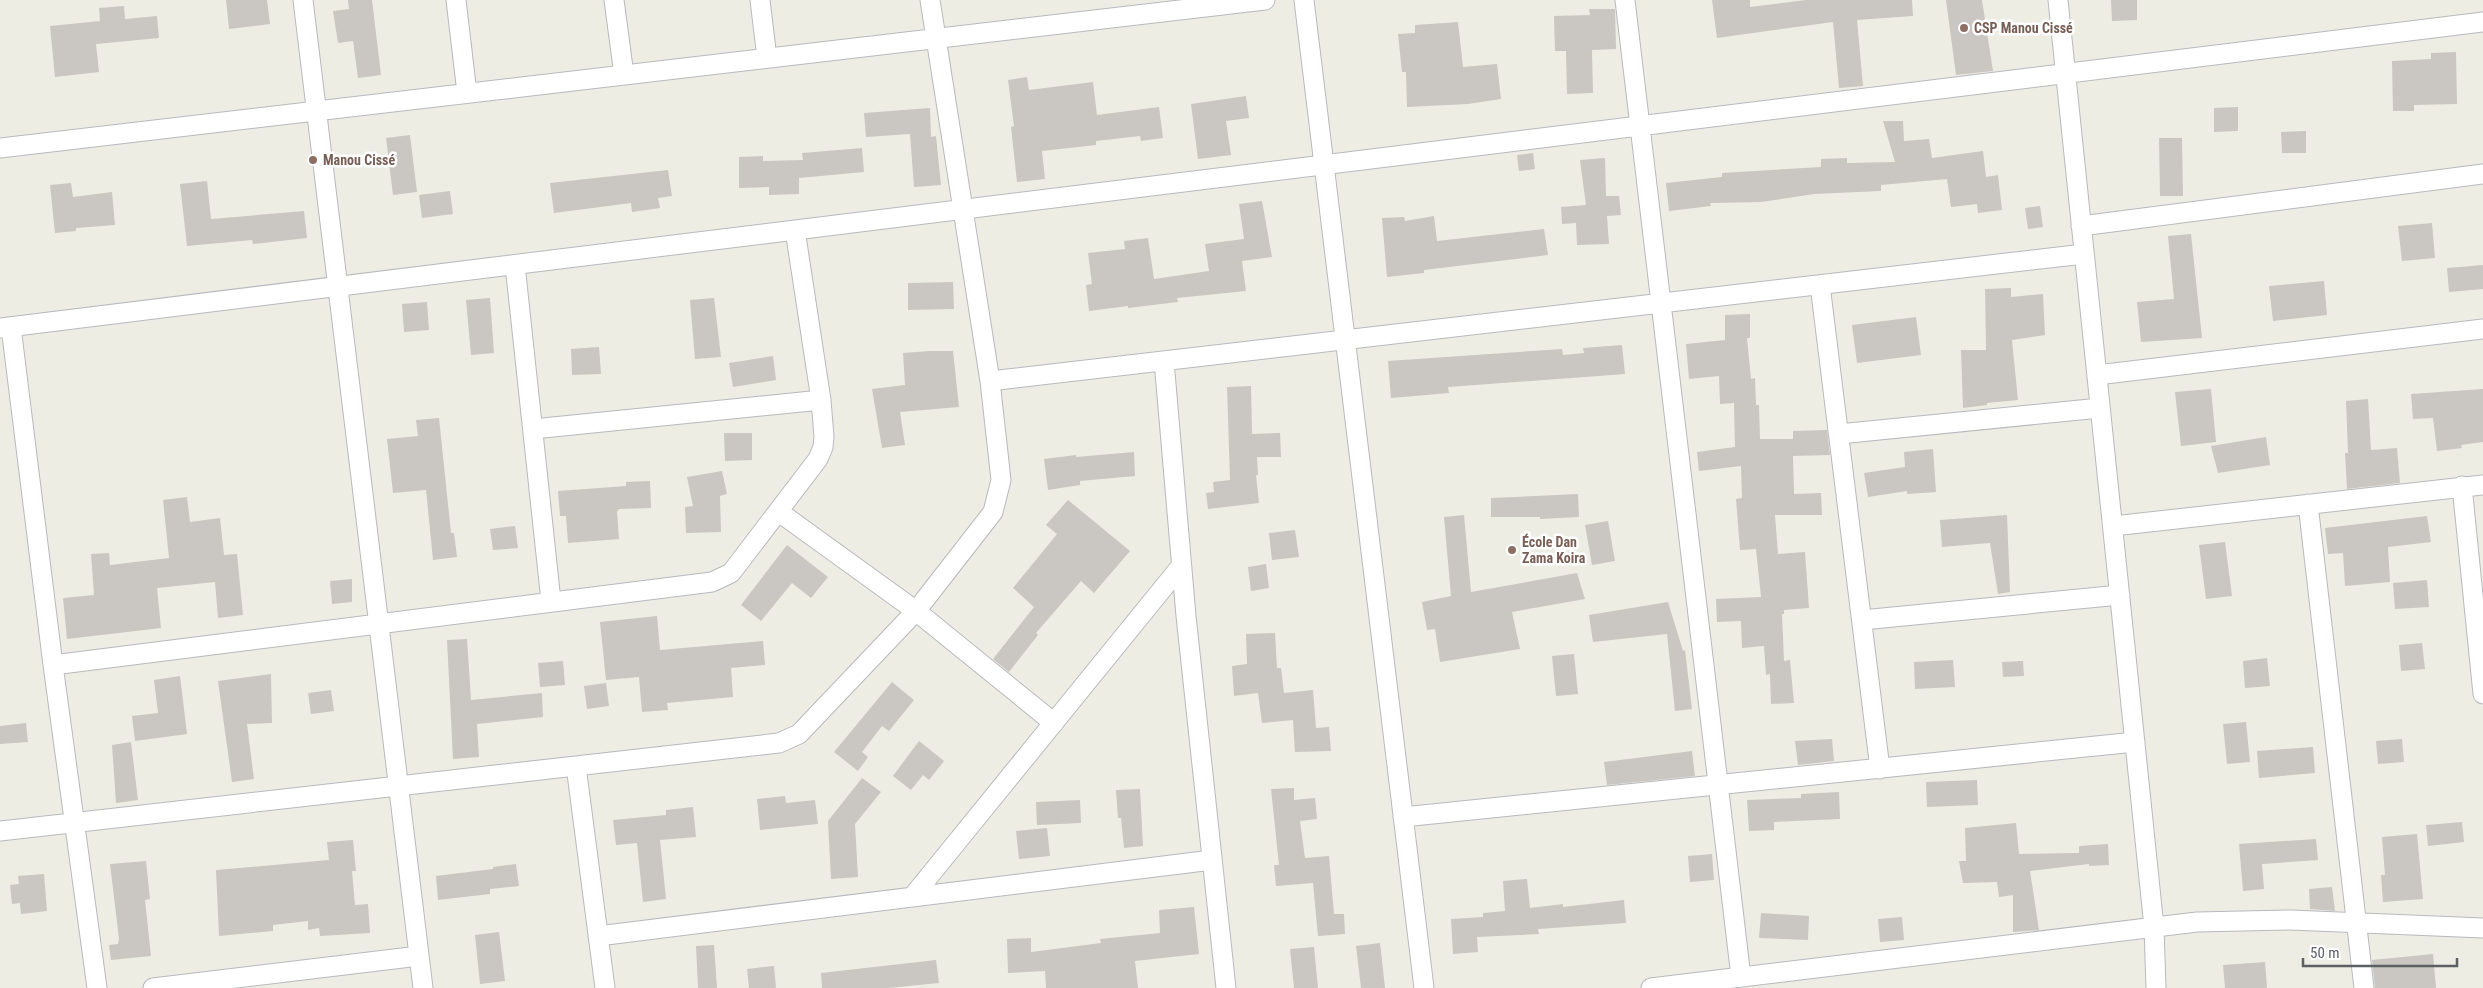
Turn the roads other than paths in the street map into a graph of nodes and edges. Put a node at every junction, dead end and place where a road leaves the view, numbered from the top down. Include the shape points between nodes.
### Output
1 (303, 0) edge
2 (456, 0) edge
3 (614, 0) edge
4 (760, 0) edge
5 (930, 0) edge
6 (1265, 0) edge
7 (1304, 0) edge
8 (1626, 0) edge
9 (2058, 0) edge
10 (2483, 22) edge
11 (935, 38) junction
12 (768, 58) junction
13 (2065, 73) junction
14 (624, 75) junction
15 (467, 93) junction
16 (316, 111) junction
17 (1640, 126) junction
18 (0, 148) edge
19 (1324, 165) junction
20 (2483, 174) edge
21 (962, 209) junction
22 (2081, 226) junction
23 (795, 230) junction
24 (2084, 254) junction
25 (515, 264) junction
26 (1820, 285) junction
27 (338, 286) junction
28 (1661, 304) junction
29 (5, 327) edge
30 (2483, 329) edge
31 (1346, 340) junction
32 (1164, 361) junction
33 (2097, 375) junction
34 (990, 382) junction
35 (821, 400) junction
36 (2100, 408) junction
37 (533, 429) junction
38 (1839, 434) junction
39 (2483, 485) edge
40 (2462, 486) junction
41 (2308, 504) junction
42 (779, 512) junction
43 (2113, 526) junction
44 (1181, 566) junction
45 (2120, 595) junction
46 (551, 601) junction
47 (916, 611) junction
48 (1862, 620) junction
49 (379, 624) junction
50 (53, 665) junction
51 (2483, 694) edge
52 (1054, 723) junction
53 (2135, 742) junction
54 (576, 766) junction
55 (1880, 768) junction
56 (1718, 785) junction
57 (398, 787) junction
58 (1403, 817) junction
59 (74, 822) junction
60 (0, 831) edge
61 (1212, 860) junction
62 (913, 896) junction
63 (2355, 922) junction
64 (2154, 927) junction
65 (2483, 928) edge
66 (598, 936) junction
67 (419, 956) junction
68 (1741, 977) junction
69 (97, 988) edge
70 (153, 988) edge
71 (423, 988) edge
72 (605, 988) edge
73 (1226, 988) edge
74 (1424, 988) edge
75 (1650, 988) edge
76 (2156, 988) edge
77 (2364, 988) edge

1 - 16 street
2 - 15 street
3 - 14 street
4 - 12 street
5 - 11 street
6 - 11 street
7 - 19 street
8 - 17 street
9 - 13 street
10 - 13 street
11 - 12 street
11 - 21 street
12 - 14 street
13 - 17 street
13 - 22 street
14 - 15 street
15 - 16 street
16 - 18 street
16 - 27 street
17 - 19 street
17 - 28 street
19 - 21 street
19 - 31 street
20 - 22 street
21 - 23 street
21 - 34 street
22 - 24 street
23 - 25 street
23 - 35 street
24 - 26 street
24 - 33 street
25 - 27 street
25 - 37 street
26 - 28 street
26 - 38 street
27 - 29 street
27 - 49 street
28 - 31 street
28 - 56 street
29 - 50 street
30 - 33 street
31 - 32 street
31 - 58 street
32 - 34 street
32 - 44 street
33 - 36 street
34 - 47 street via 1000,480 993,512
35 - 37 street
35 - 42 street via 823,447 818,459
36 - 38 street
36 - 43 street
37 - 46 street
38 - 48 street
39 - 40 street
40 - 41 street
40 - 51 street
41 - 43 street
41 - 63 street
42 - 46 street via 731,573 723,578 712,582
42 - 47 street
43 - 45 street
44 - 52 street
44 - 61 street
45 - 48 street
45 - 53 street
46 - 49 street
47 - 52 street
47 - 54 street via 799,734 790,739 779,743
48 - 55 street
49 - 50 street
49 - 57 street
50 - 59 street
52 - 62 street
53 - 55 street
53 - 64 street
54 - 57 street
54 - 66 street
55 - 56 street
56 - 58 street
56 - 68 street
57 - 59 street
57 - 67 street
58 - 74 street
59 - 60 street
59 - 69 street
61 - 62 street
61 - 73 street
62 - 66 street
63 - 64 street via 2243,920
63 - 65 street
63 - 77 street
64 - 68 street
64 - 76 street
66 - 72 street
67 - 70 street
67 - 71 street
68 - 75 street

